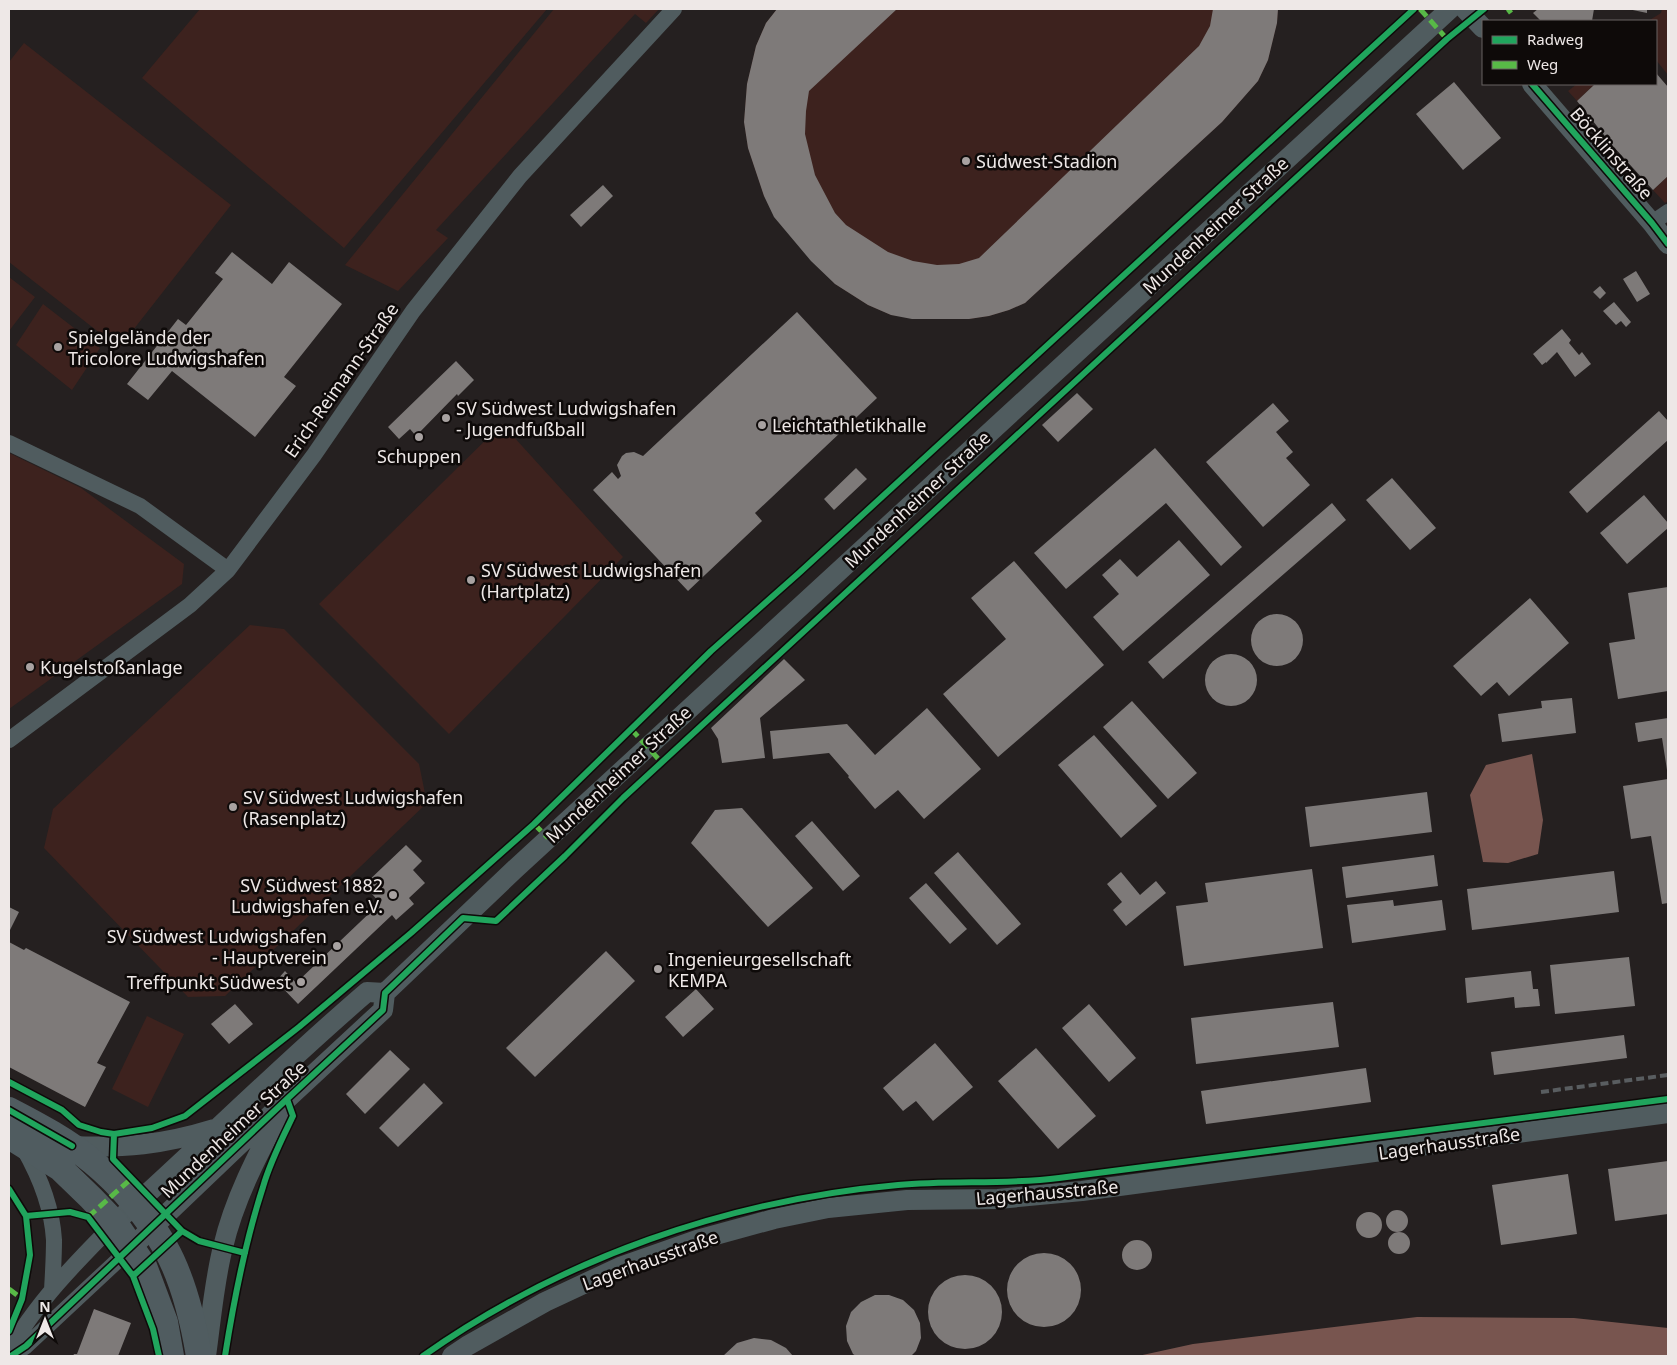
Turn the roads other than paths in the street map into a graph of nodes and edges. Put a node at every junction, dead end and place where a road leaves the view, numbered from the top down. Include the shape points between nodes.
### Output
1 (674, 9) edge
2 (1450, 9) edge
3 (1466, 9) edge
4 (1482, 27) edge
5 (1533, 85) edge
6 (1660, 217) edge
7 (1668, 244) edge
8 (9, 443) edge
9 (228, 570) junction
10 (9, 740) edge
11 (385, 992) junction
12 (287, 1098) junction
13 (9, 1110) edge
14 (1668, 1113) edge
15 (220, 1127) junction
16 (15, 1140) edge
17 (72, 1146) junction
18 (135, 1205) junction
19 (115, 1223) junction
20 (152, 1228) junction
21 (131, 1248) junction
22 (52, 1290) junction
23 (9, 1352) edge
24 (11, 1356) edge
25 (171, 1356) edge
26 (199, 1356) edge
27 (206, 1356) edge
28 (452, 1356) edge

1 - 9 street, Erich-Reimann-Straße via 520,176 419,303 314,455
2 - 11 street, Mundenheimer Straße
3 - 4 street
5 - 6 street, Böcklinstraße
6 - 7 street, Böcklinstraße
8 - 9 street via 140,506
9 - 10 street, Erich-Reimann-Straße via 190,605
11 - 12 street, Mundenheimer Straße via 383,1010
11 - 15 street, Mundenheimer Straße via 367,992
12 - 20 street, Mundenheimer Straße
12 - 27 street via 233,1212 223,1247
13 - 17 main road
14 - 28 street, Lagerhausstraße via 1082,1191 998,1199 907,1200 828,1208 697,1240 620,1267 545,1302
15 - 17 street via 187,1138 151,1144 114,1148
15 - 18 street, Mundenheimer Straße
16 - 19 main road via 60,1168
16 - 22 street via 35,1169 50,1214 54,1238
17 - 18 main road via 94,1163
18 - 19 street, Mundenheimer Straße
18 - 20 main road
19 - 21 main road
19 - 22 street, Mundenheimer Straße
20 - 21 street, Mundenheimer Straße
20 - 26 main road via 165,1247 188,1305
21 - 24 street, Mundenheimer Straße via 26,1346
21 - 25 main road via 144,1266 165,1322
22 - 23 street, Mundenheimer Straße

